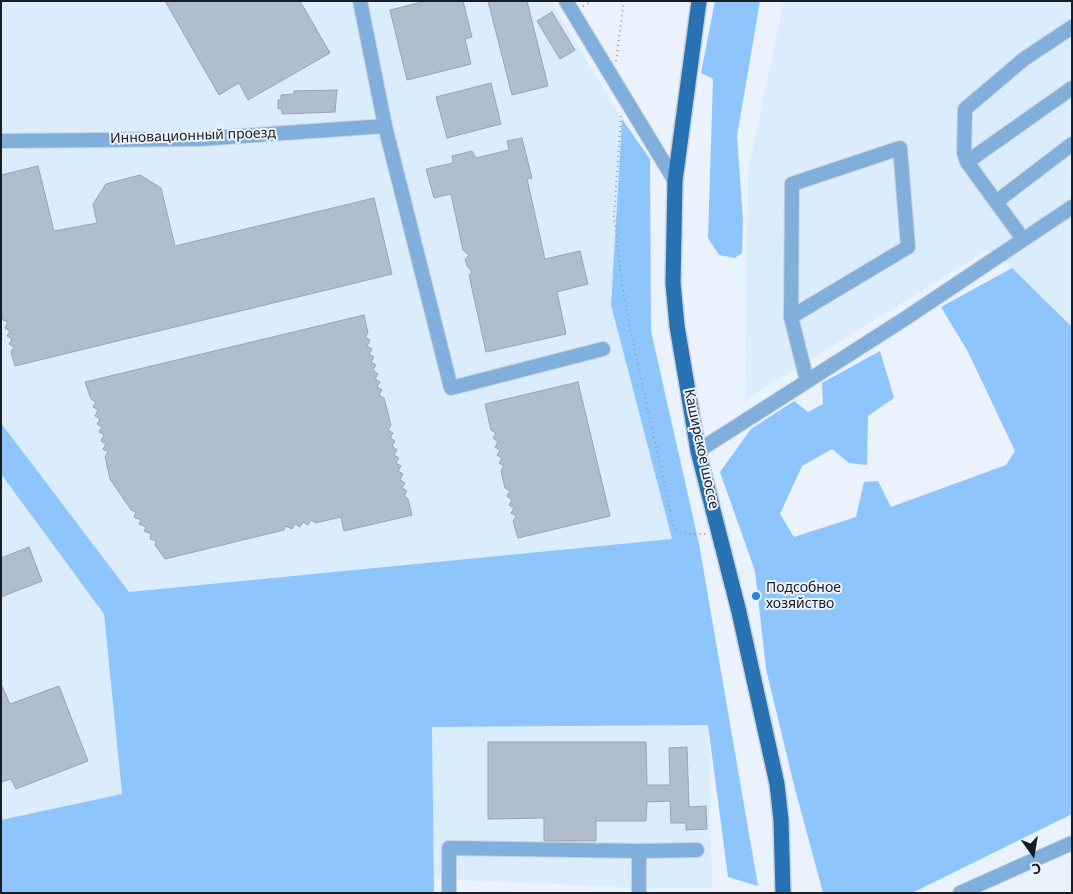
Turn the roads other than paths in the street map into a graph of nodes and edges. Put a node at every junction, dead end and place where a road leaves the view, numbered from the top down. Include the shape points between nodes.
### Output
1 (360, 1) edge
2 (566, 1) edge
3 (700, 1) edge
4 (1072, 27) edge
5 (1072, 88) edge
6 (385, 126) junction
7 (1, 141) edge
8 (1072, 144) edge
9 (967, 162) junction
10 (674, 181) junction
11 (996, 202) junction
12 (1072, 207) edge
13 (1023, 240) junction
14 (791, 316) junction
15 (603, 348) dead end
16 (808, 381) junction
17 (698, 452) junction
18 (1072, 843) edge
19 (639, 850) junction
20 (697, 850) dead end
21 (449, 893) edge
22 (639, 893) edge
23 (783, 893) edge
24 (960, 893) edge

1 - 6 street
2 - 10 street
3 - 10 main road, Каширское шоссе
4 - 9 street via 1024,59 965,109 964,153
5 - 9 street
6 - 7 street, Инновационный проезд via 199,139
6 - 15 street via 451,388
8 - 11 street
9 - 11 street
10 - 17 main road, Каширское шоссе via 673,283
11 - 13 street
12 - 13 street
13 - 16 street
14 - 14 street via 792,184 900,148 908,247
14 - 16 street
16 - 17 street
17 - 23 main road, Каширское шоссе via 777,784
18 - 24 street
19 - 20 street
19 - 21 street via 450,848
19 - 22 street

